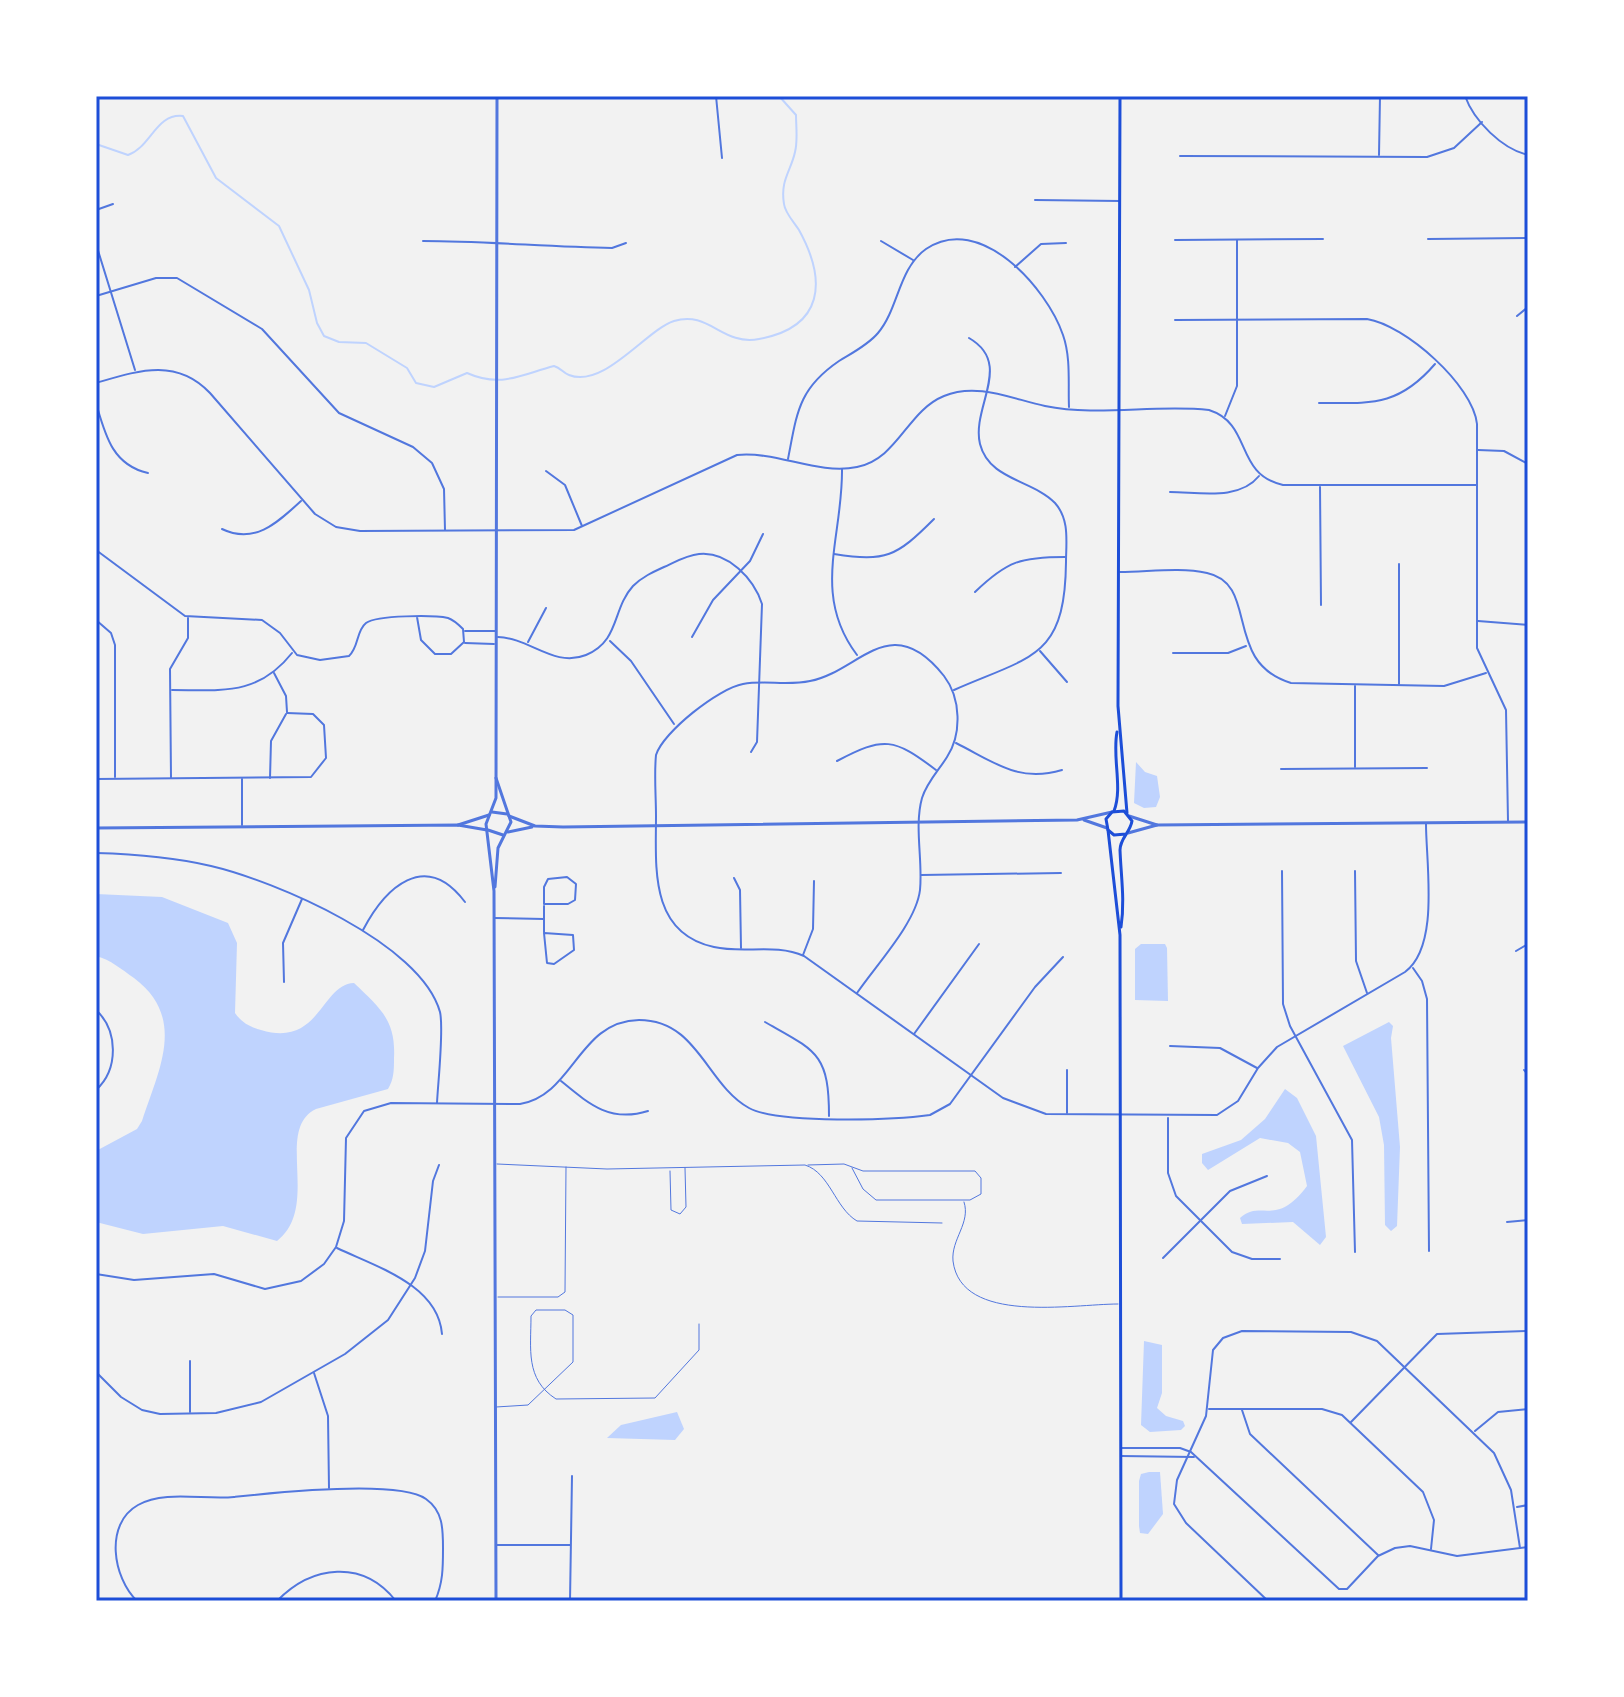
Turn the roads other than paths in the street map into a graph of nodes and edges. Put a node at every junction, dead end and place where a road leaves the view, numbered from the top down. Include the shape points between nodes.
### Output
1 (497, 96) edge
2 (716, 96) edge
3 (1120, 96) edge
4 (1380, 96) edge
5 (1465, 96) edge
6 (1482, 122) junction
7 (1528, 155) edge
8 (1180, 156) dead end
9 (1379, 157) junction
10 (722, 158) dead end
11 (1035, 200) dead end
12 (1121, 201) junction
13 (113, 204) dead end
14 (96, 210) edge
15 (1528, 238) edge
16 (1323, 239) dead end
17 (1428, 239) dead end
18 (1175, 240) dead end
19 (1237, 240) junction
20 (423, 241) dead end
21 (881, 241) dead end
22 (497, 243) junction
23 (626, 243) dead end
24 (1066, 243) dead end
25 (96, 244) edge
26 (914, 260) junction
27 (1014, 268) junction
28 (111, 291) junction
29 (96, 296) edge
30 (1528, 307) edge
31 (1517, 316) dead end
32 (1237, 319) junction
33 (1175, 320) dead end
34 (969, 338) dead end
35 (1436, 363) junction
36 (135, 371) junction
37 (96, 383) edge
38 (988, 392) junction
39 (96, 403) edge
40 (1319, 403) dead end
41 (1069, 408) junction
42 (1121, 409) junction
43 (1224, 417) junction
44 (1476, 450) junction
45 (787, 460) junction
46 (1528, 464) edge
47 (842, 469) junction
48 (546, 471) dead end
49 (148, 473) dead end
50 (1259, 475) junction
51 (1476, 485) junction
52 (1320, 486) junction
53 (1170, 492) dead end
54 (302, 500) junction
55 (934, 519) dead end
56 (583, 527) junction
57 (222, 529) dead end
58 (445, 531) junction
59 (496, 531) junction
60 (763, 534) dead end
61 (96, 550) edge
62 (832, 554) junction
63 (1066, 557) junction
64 (1399, 564) dead end
65 (741, 571) junction
66 (1119, 572) junction
67 (975, 592) dead end
68 (1321, 605) dead end
69 (546, 608) dead end
70 (187, 617) junction
71 (417, 617) junction
72 (96, 620) edge
73 (1476, 621) junction
74 (1528, 625) edge
75 (464, 631) junction
76 (496, 634) junction
77 (692, 637) dead end
78 (609, 639) junction
79 (464, 643) junction
80 (527, 643) junction
81 (496, 644) junction
82 (1247, 645) junction
83 (1039, 651) junction
84 (293, 652) junction
85 (1173, 653) dead end
86 (857, 656) junction
87 (274, 673) junction
88 (1487, 673) junction
89 (1067, 682) dead end
90 (758, 683) junction
91 (1399, 685) junction
92 (1355, 686) junction
93 (171, 690) junction
94 (953, 691) junction
95 (287, 713) junction
96 (675, 725) junction
97 (1118, 728) junction
98 (955, 742) junction
99 (751, 752) dead end
100 (837, 761) dead end
101 (1355, 768) junction
102 (1427, 768) dead end
103 (1281, 769) dead end
104 (1062, 770) dead end
105 (937, 771) junction
106 (171, 778) junction
107 (242, 778) junction
108 (270, 778) junction
109 (496, 778) junction
110 (96, 779) edge
111 (115, 779) junction
112 (1113, 812) junction
113 (1128, 814) junction
114 (489, 815) junction
115 (509, 816) junction
116 (1084, 820) junction
117 (1426, 822) junction
118 (1508, 822) junction
119 (1528, 822) edge
120 (920, 823) junction
121 (458, 825) junction
122 (1157, 825) junction
123 (535, 826) junction
124 (656, 826) junction
125 (242, 827) junction
126 (96, 828) edge
127 (1108, 829) junction
128 (488, 830) junction
129 (505, 833) junction
130 (1127, 833) junction
131 (96, 853) edge
132 (1282, 871) dead end
133 (1355, 871) dead end
134 (1061, 873) dead end
135 (920, 875) junction
136 (734, 878) dead end
137 (814, 881) dead end
138 (494, 891) junction
139 (303, 898) junction
140 (465, 902) dead end
141 (544, 904) junction
142 (494, 918) junction
143 (544, 919) junction
144 (363, 931) junction
145 (544, 933) junction
146 (1120, 935) junction
147 (979, 944) dead end
148 (1528, 944) edge
149 (741, 949) junction
150 (1516, 951) dead end
151 (803, 956) junction
152 (1063, 957) dead end
153 (1412, 967) junction
154 (284, 982) dead end
155 (857, 993) junction
156 (1367, 994) junction
157 (96, 1010) edge
158 (765, 1022) dead end
159 (914, 1034) junction
160 (1295, 1036) junction
161 (1170, 1046) dead end
162 (1258, 1068) junction
163 (1067, 1070) dead end
164 (1524, 1070) dead end
165 (971, 1075) junction
166 (1528, 1075) edge
167 (559, 1080) junction
168 (96, 1090) edge
169 (437, 1103) junction
170 (494, 1104) junction
171 (648, 1111) dead end
172 (1067, 1114) junction
173 (1120, 1116) junction
174 (830, 1117) junction
175 (1168, 1117) junction
176 (494, 1164) junction
177 (439, 1165) dead end
178 (566, 1165) junction
179 (805, 1165) junction
180 (670, 1168) junction
181 (685, 1168) junction
182 (852, 1168) junction
183 (1267, 1176) dead end
184 (970, 1200) junction
185 (961, 1201) junction
186 (966, 1205) junction
187 (1528, 1220) edge
188 (1200, 1221) junction
189 (1507, 1222) dead end
190 (942, 1223) dead end
191 (336, 1247) junction
192 (1429, 1251) dead end
193 (1355, 1252) dead end
194 (1163, 1258) dead end
195 (1280, 1259) dead end
196 (96, 1274) edge
197 (411, 1286) junction
198 (495, 1297) junction
199 (1121, 1304) junction
200 (699, 1324) dead end
201 (1528, 1331) edge
202 (442, 1334) dead end
203 (190, 1361) dead end
204 (1403, 1365) junction
205 (96, 1372) edge
206 (313, 1372) junction
207 (545, 1391) junction
208 (495, 1407) junction
209 (1207, 1409) junction
210 (1242, 1409) junction
211 (1528, 1409) edge
212 (190, 1414) junction
213 (1350, 1423) junction
214 (1475, 1431) junction
215 (1121, 1448) junction
216 (1190, 1454) junction
217 (1121, 1456) junction
218 (572, 1476) dead end
219 (329, 1490) junction
220 (1528, 1505) edge
221 (1515, 1507) junction
222 (496, 1545) junction
223 (570, 1545) junction
224 (1528, 1547) edge
225 (1520, 1548) junction
226 (1431, 1550) junction
227 (1378, 1556) junction
228 (137, 1601) edge
229 (277, 1601) edge
230 (396, 1601) edge
231 (435, 1601) edge
232 (496, 1601) edge
233 (570, 1601) edge
234 (1121, 1601) edge
235 (1268, 1601) edge

1 - 22 street
2 - 10 street
3 - 12 main road
4 - 9 street
5 - 6 street
6 - 7 street via 1513,150
6 - 9 street via 1442,154
8 - 9 street
11 - 12 street
12 - 42 main road
13 - 14 street
15 - 17 street
16 - 19 street
18 - 19 street
19 - 32 street
20 - 22 street
21 - 26 street
22 - 23 street via 612,248
22 - 59 street
24 - 27 street via 1041,244
25 - 28 street
26 - 27 street via 928,248 956,239 990,248
26 - 45 street via 881,330 805,390
27 - 41 street via 1052,310 1064,338
28 - 29 street
28 - 36 street
28 - 58 street via 156,278 177,278 262,329 339,413 413,447 432,463 444,489
30 - 31 street
32 - 33 street
32 - 35 street via 1377,321 1399,329
32 - 43 street via 1237,386
34 - 38 street via 984,349 989,361
35 - 40 street via 1389,400
35 - 44 street via 1473,406
36 - 37 street
36 - 54 street via 167,369 200,383
38 - 41 street
38 - 47 street via 957,391 931,402 878,459
38 - 63 street via 979,434 983,453 998,471 1057,506 1066,525
39 - 49 street via 114,452
41 - 42 street
42 - 43 street via 1201,409
42 - 66 main road
43 - 50 street via 1236,429
44 - 46 street via 1504,451
44 - 51 street
45 - 47 street
45 - 56 street via 728,457
47 - 62 street
48 - 56 street via 565,485
50 - 52 street via 1283,485
50 - 53 street via 1236,491
51 - 52 street
51 - 73 street
52 - 68 street
54 - 57 street via 260,533 239,535
54 - 58 street via 320,518 345,529
55 - 62 street via 886,558
56 - 59 street
58 - 59 street
59 - 76 street
60 - 65 street
61 - 70 street
62 - 86 street via 836,620
63 - 67 street via 1021,560 995,573
63 - 83 street via 1062,616
64 - 91 street
65 - 77 street via 713,600
65 - 78 street via 721,557 699,553 644,577 627,593
65 - 90 street via 762,604
66 - 82 street via 1196,572 1222,579 1236,595
66 - 97 main road
69 - 80 street
70 - 84 street via 262,620
70 - 93 street via 188,638 172,664
71 - 75 street via 450,618
71 - 79 street via 421,640 435,654 451,654
71 - 84 street via 366,623 355,649 344,658 320,660
72 - 111 street via 111,633 115,645
73 - 74 street
73 - 88 street via 1477,648
75 - 76 street
75 - 79 street
76 - 80 street
76 - 81 street
78 - 80 street via 587,655 572,658 556,658
78 - 96 street via 631,661
79 - 81 street
81 - 109 street
82 - 85 street via 1228,653
82 - 92 street via 1259,665 1282,681
83 - 89 street
83 - 94 street
84 - 87 street
86 - 90 street via 808,682
86 - 94 street via 883,647 908,649 937,668
87 - 93 street via 237,690
87 - 95 street via 286,696
88 - 91 street via 1457,684
88 - 118 street via 1505,703 1508,721
90 - 96 street via 735,686
90 - 99 street via 757,742
91 - 92 street
92 - 101 street
93 - 106 street
94 - 98 street
95 - 108 street via 271,741
95 - 108 street via 308,712 320,719 326,758 311,777
96 - 124 street via 656,755
97 - 112 main road via 1118,799
97 - 113 main road
98 - 104 street via 1013,773 1037,776
98 - 105 street
100 - 105 street via 871,744 890,743
101 - 102 street
101 - 103 street
105 - 120 street via 923,795
106 - 107 street
106 - 111 street
107 - 108 street
107 - 125 street
109 - 114 street via 496,802
109 - 115 street
110 - 111 street
112 - 113 main road
112 - 116 street
112 - 127 main road via 1106,819
113 - 122 street
113 - 130 main road via 1132,825
114 - 115 street via 500,811
114 - 121 street
114 - 128 street
115 - 123 street
115 - 129 street
116 - 120 street
116 - 127 street
117 - 118 street
117 - 122 street
117 - 153 street via 1426,939
118 - 119 street
120 - 124 street
120 - 135 street
121 - 125 street
121 - 128 street
122 - 130 street
123 - 124 street
123 - 129 street
124 - 149 street via 656,886 670,919 697,942
125 - 126 street
127 - 130 main road via 1118,836
127 - 146 main road
128 - 129 street
128 - 138 street
129 - 138 street via 498,848
130 - 146 main road via 1120,847 1125,889
131 - 139 street via 212,866
132 - 160 street via 1283,1004
133 - 156 street via 1356,961
134 - 135 street
135 - 155 street via 914,911
136 - 149 street via 740,890
137 - 151 street via 813,929
138 - 142 street
139 - 144 street
139 - 154 street via 283,943
140 - 144 street via 436,880 413,878 388,891
141 - 141 street via 573,902 574,881 548,879
141 - 143 street
142 - 143 street
142 - 170 street
143 - 145 street
144 - 169 street via 403,961 436,1001 442,1027
145 - 145 street via 547,963 574,950 573,935
146 - 173 main road
147 - 159 street
148 - 150 street
149 - 151 street via 780,949
151 - 155 street
152 - 165 street
153 - 156 street
153 - 192 street via 1427,999
155 - 159 street
156 - 160 street
157 - 168 street via 109,1026 112,1052 107,1076
158 - 174 street via 819,1058 829,1079
159 - 165 street
160 - 162 street
160 - 193 street via 1352,1140
161 - 162 street via 1220,1048
162 - 175 street via 1229,1109 1211,1116
163 - 172 street
164 - 166 street
165 - 172 street via 1018,1106
165 - 174 street via 950,1104 930,1115
167 - 170 street via 538,1100
167 - 171 street via 609,1115 631,1117
167 - 174 street via 602,1031 628,1021 653,1021 689,1041 726,1088 750,1108 779,1118
169 - 170 street
169 - 191 street via 378,1105 354,1122 346,1138 344,1221
170 - 176 street
172 - 173 street
173 - 175 street
173 - 199 main road
175 - 188 street via 1170,1185
176 - 178 lane
176 - 198 street
177 - 197 street via 425,1251
178 - 180 lane
178 - 198 lane via 565,1292 558,1297
179 - 181 lane
179 - 182 lane
179 - 190 lane via 817,1171 857,1221
180 - 181 lane
180 - 181 lane via 671,1210 679,1214 686,1207
182 - 184 lane via 975,1171 981,1178 981,1194
182 - 185 lane via 865,1191 878,1201
183 - 188 street via 1230,1191
184 - 185 lane
184 - 186 lane
185 - 186 lane
186 - 199 lane via 953,1256 958,1278 974,1297 1001,1305
187 - 189 street
188 - 194 street
188 - 195 street via 1237,1255
191 - 196 street via 310,1276 275,1288 257,1288 214,1274 134,1280
191 - 197 street
197 - 202 street via 436,1308
197 - 206 street via 373,1334
198 - 208 street
199 - 215 main road
200 - 207 lane via 699,1350 655,1398 556,1399
201 - 204 street via 1445,1331 1431,1337
203 - 212 street
204 - 209 street via 1377,1341 1359,1333 1234,1333 1213,1350
204 - 213 street
204 - 214 street
205 - 212 street via 142,1410
206 - 212 street via 251,1406
206 - 219 street via 328,1416
207 - 207 lane via 574,1359 575,1319 567,1310 532,1314 532,1372
207 - 208 lane via 525,1407
208 - 222 street
209 - 210 street
209 - 216 street
210 - 213 street via 1322,1409
210 - 227 street via 1250,1434
211 - 214 street via 1498,1412
213 - 226 street via 1427,1498 1435,1528
214 - 221 street via 1500,1462
215 - 216 street via 1180,1448
215 - 217 main road
216 - 217 street
216 - 227 street via 1333,1586 1343,1590
216 - 235 street via 1174,1488 1179,1516
217 - 234 main road
218 - 223 street
219 - 228 street via 152,1499 139,1504 123,1519 116,1538 122,1578
219 - 231 street via 408,1491 433,1504 443,1530 443,1577
220 - 221 street
221 - 225 street
222 - 223 street
222 - 232 street
223 - 233 street
224 - 225 street
225 - 226 street via 1457,1556
226 - 227 street via 1401,1547
229 - 230 street via 302,1578 332,1573 365,1576

